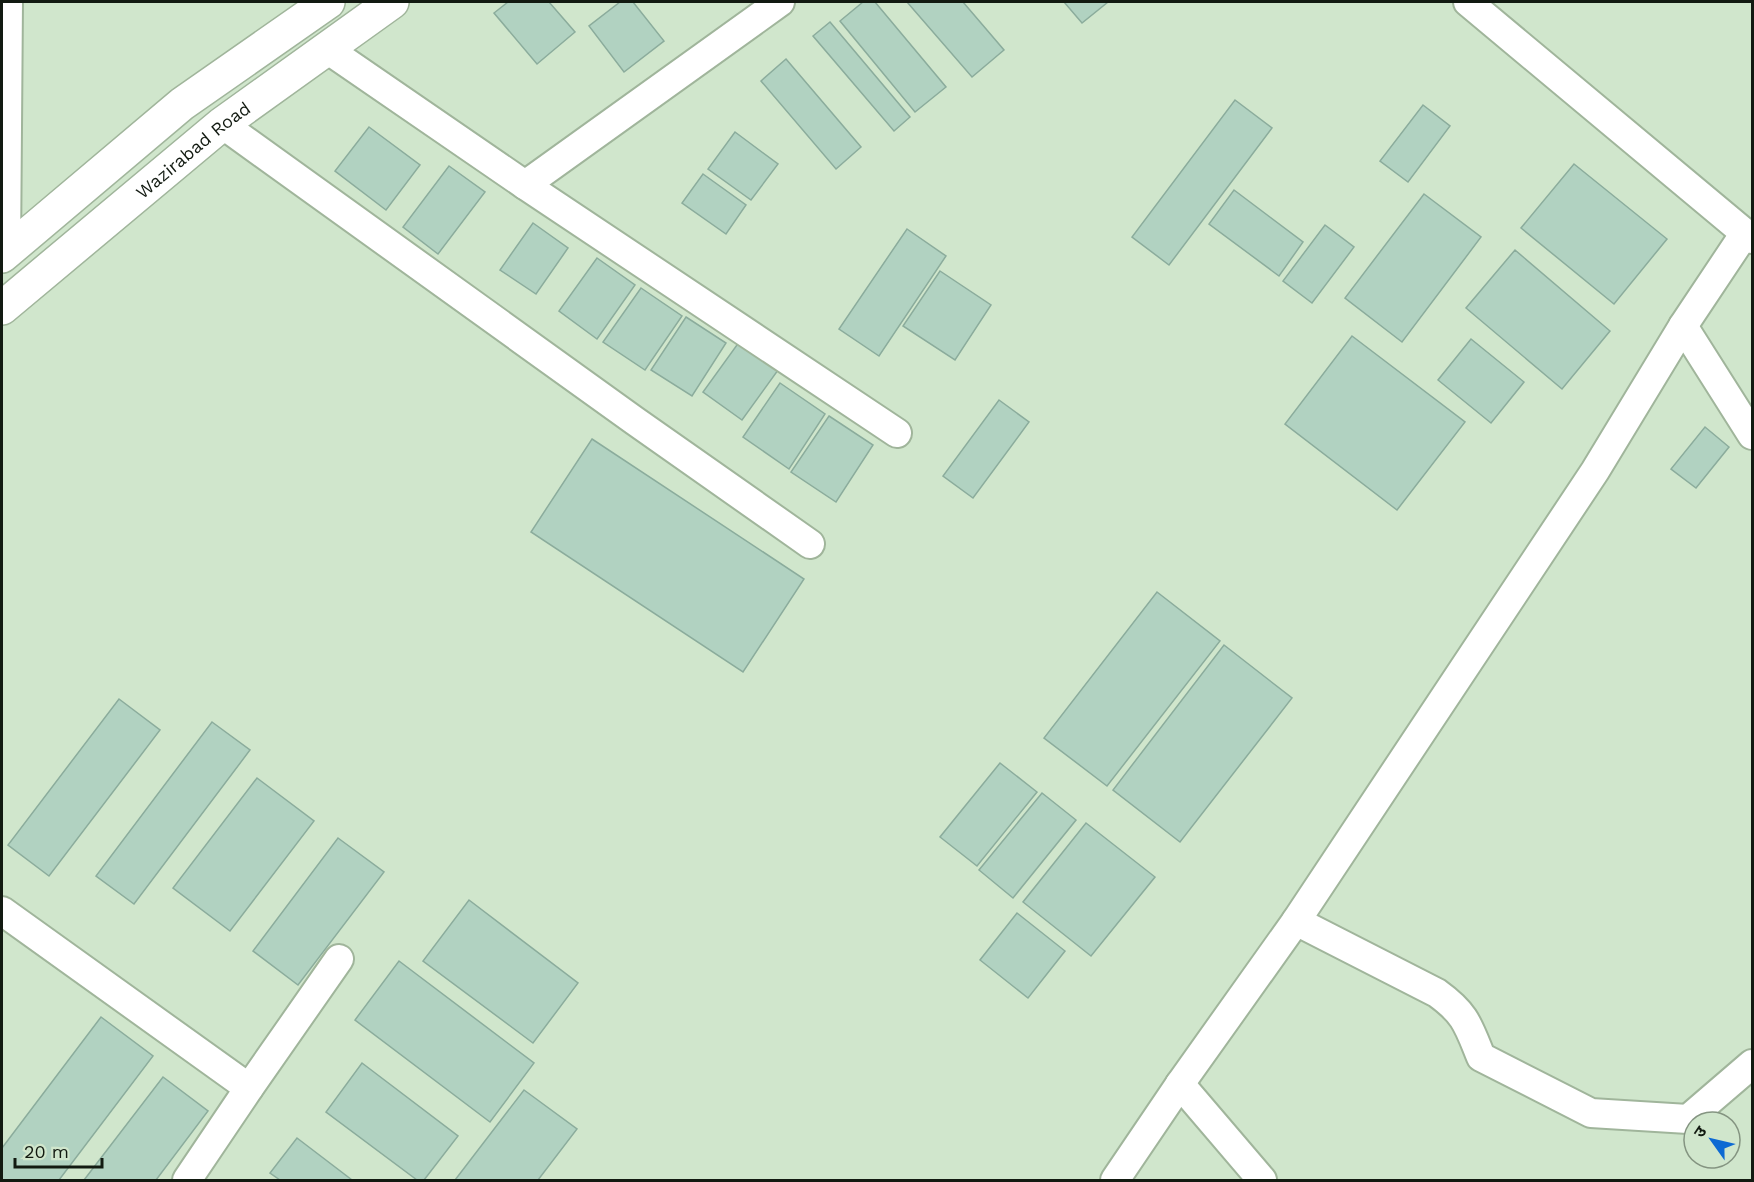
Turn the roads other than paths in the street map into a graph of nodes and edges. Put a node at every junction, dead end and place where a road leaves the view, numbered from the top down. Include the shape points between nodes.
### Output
1 (8, 2) edge
2 (328, 2) edge
3 (392, 2) edge
4 (780, 2) edge
5 (1468, 2) edge
6 (327, 49) junction
7 (222, 124) junction
8 (525, 185) junction
9 (1749, 236) edge
10 (3, 254) edge
11 (35, 279) junction
12 (2, 308) edge
13 (1683, 326) junction
14 (897, 433) dead end
15 (1752, 435) edge
16 (810, 544) dead end
17 (2, 911) edge
18 (1296, 921) junction
19 (339, 959) dead end
20 (1752, 1064) edge
21 (1180, 1084) junction
22 (249, 1089) junction
23 (200, 1176) edge
24 (1115, 1180) edge
25 (1262, 1180) edge

1 - 10 street
2 - 10 highway via 182,104
3 - 6 highway, Wazirabad Road
4 - 8 street
5 - 9 street
6 - 7 highway, Wazirabad Road
6 - 8 street
7 - 11 highway, Wazirabad Road
7 - 16 street
8 - 14 street
9 - 13 street
10 - 11 street
11 - 12 highway, Wazirabad Road
13 - 15 street
13 - 18 street via 1595,471
17 - 22 street
18 - 20 street via 1437,993 1467,1020 1481,1057 1591,1113 1688,1119
18 - 21 street
19 - 22 street
21 - 24 street
21 - 25 street
22 - 23 street

